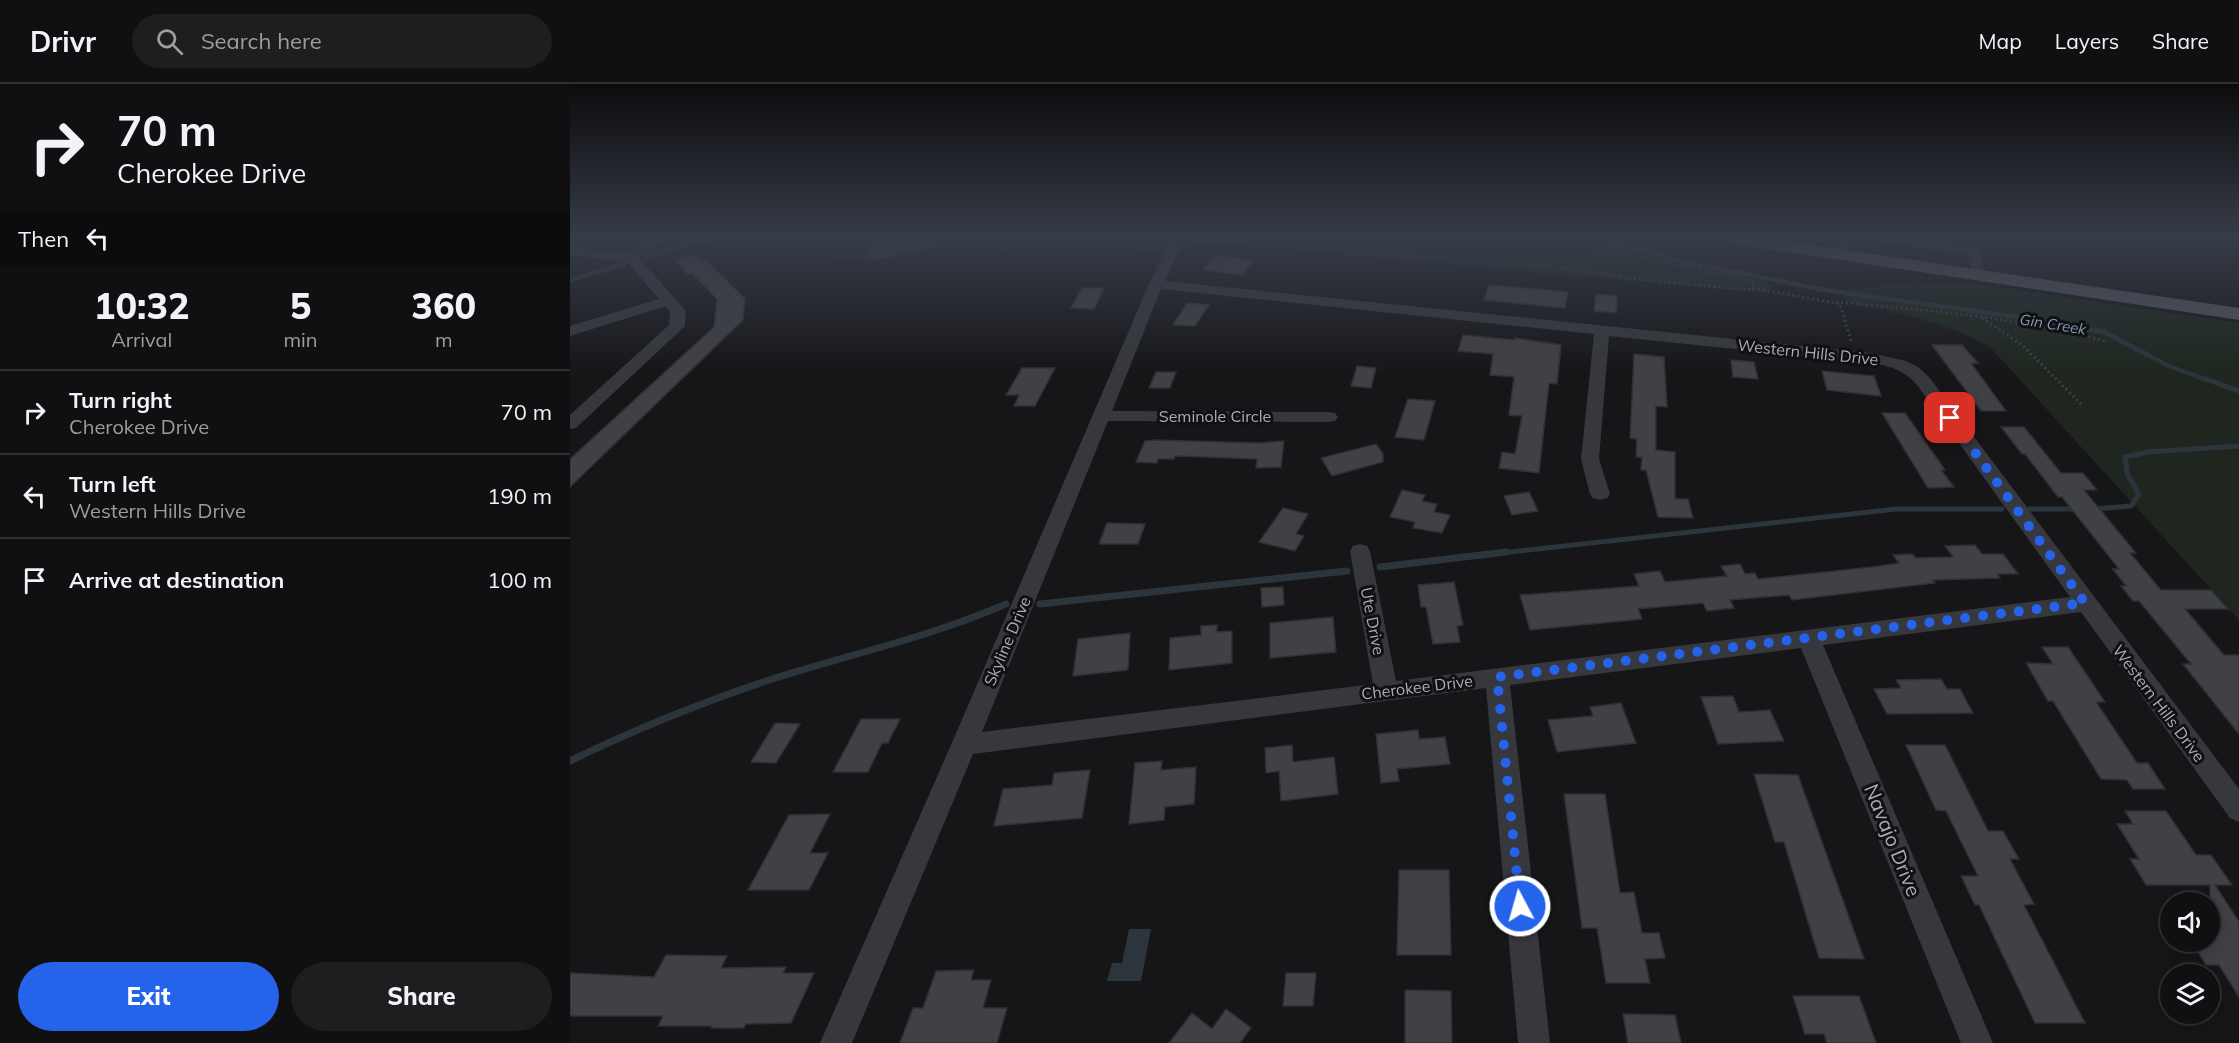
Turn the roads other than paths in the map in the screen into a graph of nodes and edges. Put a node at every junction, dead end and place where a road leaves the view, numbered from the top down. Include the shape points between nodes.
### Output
1 (655, 284) edge
2 (1156, 284) joint
3 (2032, 284) edge
4 (670, 300) junction
5 (2239, 314) edge
6 (1602, 330) junction
7 (570, 331) edge
8 (1100, 416) junction
9 (1329, 417) dead end
10 (570, 424) edge
11 (1600, 494) dead end
12 (1360, 550) dead end
13 (2085, 603) junction
14 (1809, 638) junction
15 (1497, 677) junction
16 (1386, 691) junction
17 (964, 745) junction
18 (2239, 810) edge
19 (836, 1043) edge
20 (1534, 1043) edge
21 (1977, 1043) edge

1 - 4 street
2 - 6 street, Western Hills Drive
2 - 8 street, Skyline Drive
3 - 5 main road
4 - 7 street
4 - 10 street via 678,311 678,326
6 - 11 street via 1590,459
6 - 13 street, Western Hills Drive via 1902,363 1914,370
8 - 9 street, Seminole Circle
8 - 17 street, Skyline Drive
12 - 16 street, Ute Drive
13 - 14 street, Cherokee Drive
13 - 18 street, Western Hills Drive
14 - 15 street, Cherokee Drive
14 - 21 street, Navajo Drive
15 - 16 street, Cherokee Drive
15 - 20 street
16 - 17 street, Cherokee Drive
17 - 19 street, Skyline Drive

